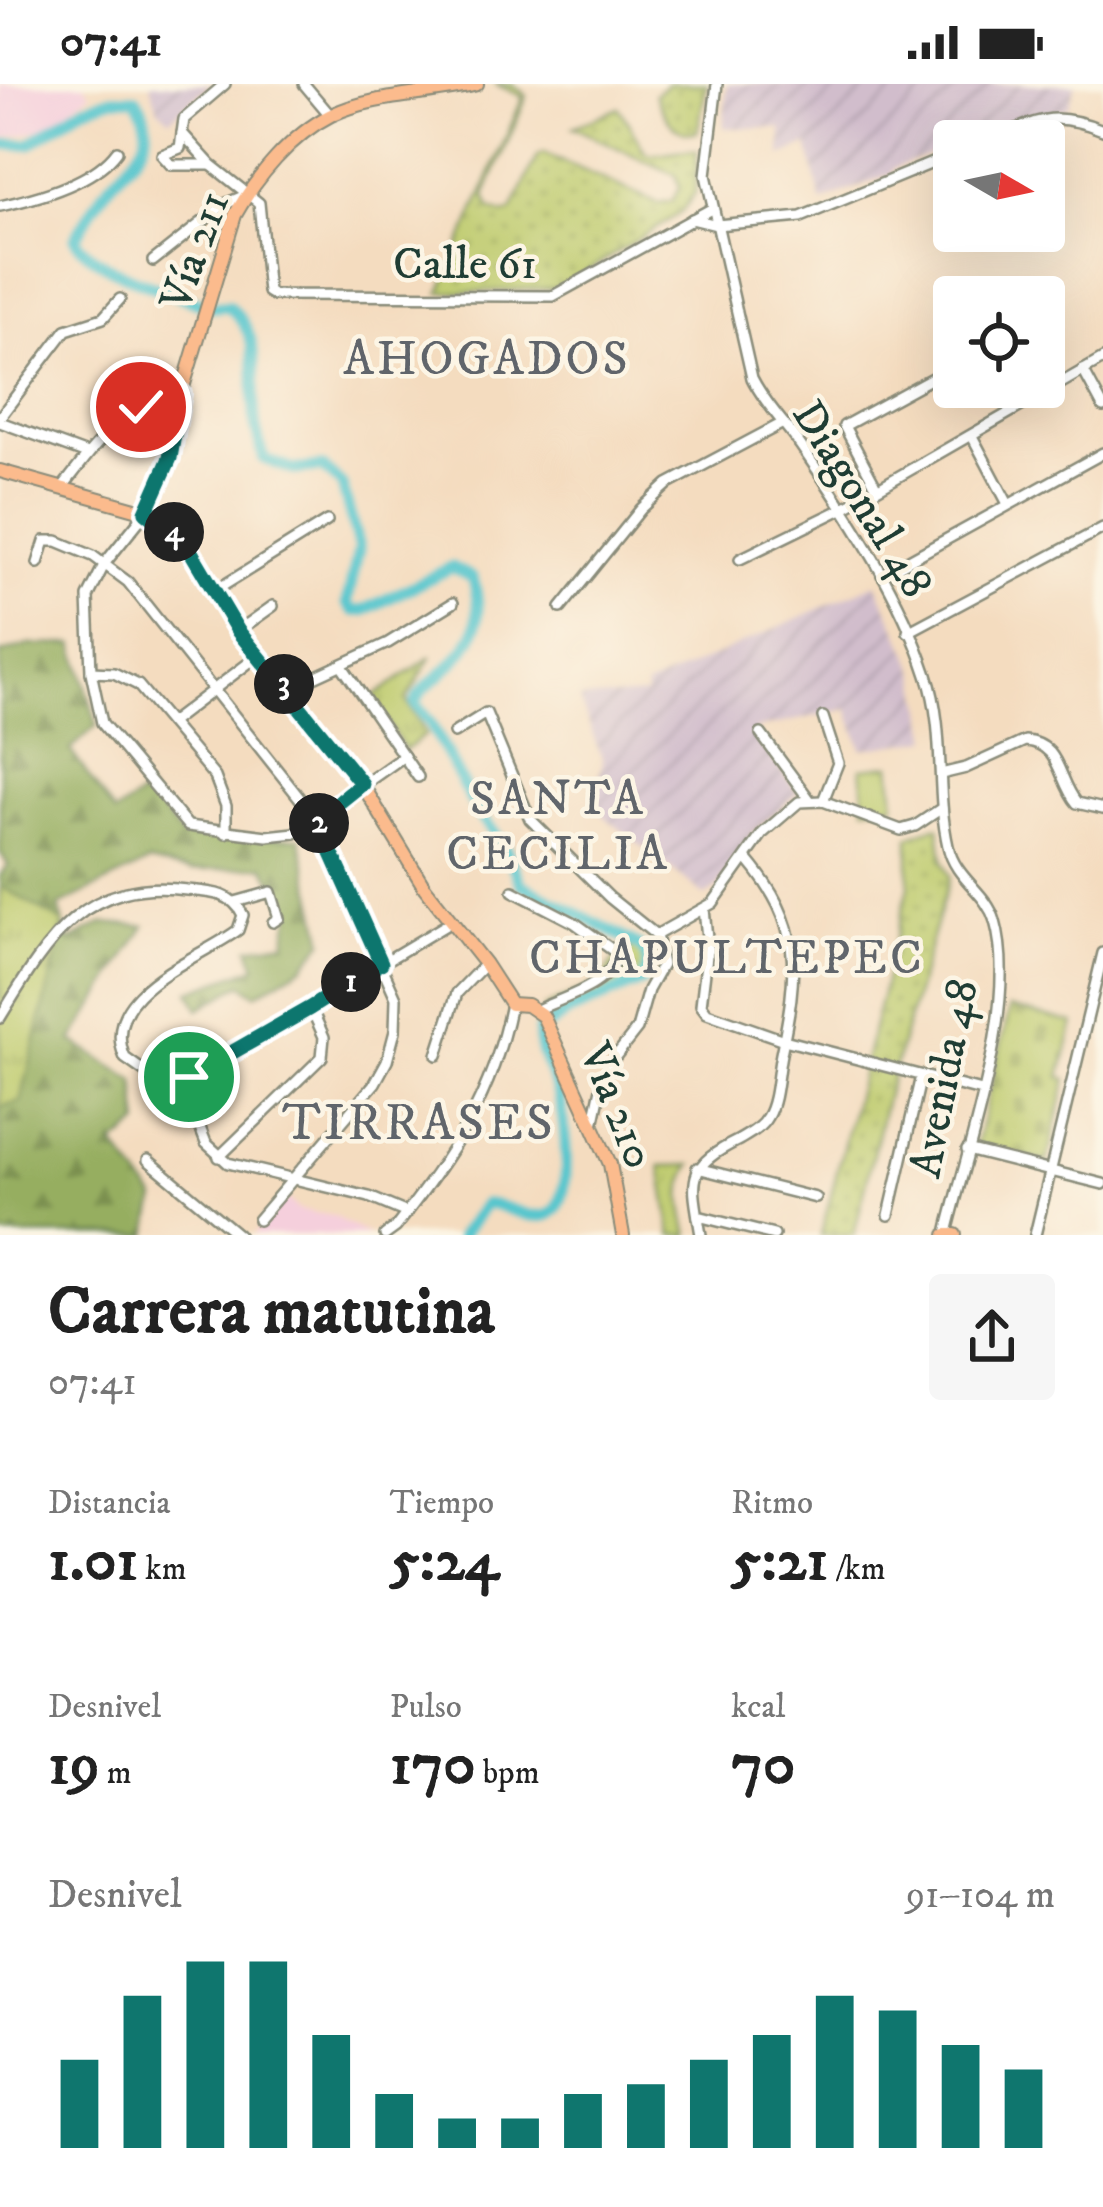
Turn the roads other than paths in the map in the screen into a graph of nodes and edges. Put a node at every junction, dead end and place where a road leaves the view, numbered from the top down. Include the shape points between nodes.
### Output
1 (225, 84) edge
2 (304, 84) edge
3 (717, 84) edge
4 (472, 85) edge
5 (330, 116) junction
6 (1043, 120) edge
7 (1103, 130) edge
8 (182, 133) junction
9 (117, 151) dead end
10 (933, 163) edge
11 (211, 166) junction
12 (707, 184) junction
13 (247, 194) junction
14 (0, 206) edge
15 (713, 208) junction
16 (687, 219) junction
17 (717, 226) junction
18 (153, 261) dead end
19 (120, 299) dead end
20 (1103, 359) edge
21 (1083, 370) junction
22 (933, 377) edge
23 (181, 394) junction
24 (1103, 407) edge
25 (0, 420) edge
26 (783, 423) junction
27 (973, 436) junction
28 (1103, 453) edge
29 (87, 454) junction
30 (0, 471) edge
31 (62, 488) junction
32 (877, 488) junction
33 (1008, 504) junction
34 (842, 509) junction
35 (146, 512) junction
36 (327, 521) dead end
37 (1103, 528) edge
38 (740, 559) dead end
39 (38, 563) dead end
40 (105, 563) junction
41 (881, 575) junction
42 (214, 592) junction
43 (453, 603) dead end
44 (273, 606) dead end
45 (561, 608) dead end
46 (238, 631) junction
47 (908, 632) junction
48 (259, 655) junction
49 (342, 666) junction
50 (91, 672) junction
51 (212, 689) junction
52 (288, 689) junction
53 (823, 717) dead end
54 (170, 723) junction
55 (454, 733) dead end
56 (761, 734) dead end
57 (404, 756) junction
58 (941, 774) junction
59 (418, 777) dead end
60 (362, 784) junction
61 (940, 791) junction
62 (808, 799) junction
63 (823, 801) junction
64 (942, 807) junction
65 (1103, 809) edge
66 (928, 818) junction
67 (317, 820) junction
68 (944, 825) junction
69 (226, 833) junction
70 (746, 858) junction
71 (514, 891) dead end
72 (235, 902) junction
73 (704, 909) junction
74 (273, 922) dead end
75 (452, 922) junction
76 (656, 935) junction
77 (1103, 953) edge
78 (381, 963) junction
79 (485, 964) junction
80 (511, 1004) junction
81 (310, 1008) junction
82 (540, 1013) junction
83 (0, 1018) edge
84 (784, 1040) junction
85 (437, 1055) dead end
86 (921, 1076) junction
87 (181, 1078) junction
88 (981, 1091) junction
89 (592, 1125) junction
90 (967, 1150) junction
91 (219, 1157) junction
92 (148, 1160) dead end
93 (697, 1168) junction
94 (1051, 1170) junction
95 (293, 1179) junction
96 (1103, 1184) edge
97 (816, 1198) dead end
98 (407, 1213) junction
99 (889, 1215) dead end
100 (698, 1216) junction
101 (259, 1220) dead end
102 (949, 1234) edge
103 (238, 1235) edge
104 (385, 1235) edge
105 (623, 1235) edge
106 (700, 1235) edge
107 (774, 1235) edge
108 (1035, 1235) edge

1 - 8 street via 184,119
2 - 5 street
3 - 12 street
4 - 5 main road, Vía 211
5 - 13 main road, Vía 211
6 - 7 street via 1072,117
8 - 11 street
8 - 11 street via 180,148 161,159
9 - 14 street via 84,177
10 - 17 street via 801,217
11 - 13 street
12 - 15 street, Diagonal 48
12 - 16 street
13 - 16 street, Calle 61 via 259,202 273,296 542,298
13 - 18 street
13 - 23 main road, Vía 211
15 - 16 street, Calle 61
15 - 17 street, Diagonal 48
16 - 17 street
17 - 26 street, Diagonal 48 via 752,378
19 - 25 street via 103,318 69,326
20 - 21 street
21 - 24 street
21 - 27 street
22 - 32 street via 844,426
23 - 29 street via 121,419
23 - 35 main road, Vía 211 via 170,458
25 - 29 street
26 - 34 street, Diagonal 48
26 - 45 street via 668,484
27 - 32 street
27 - 33 street
28 - 33 street
29 - 31 street
30 - 31 main road
31 - 35 main road
32 - 34 street
33 - 41 street
34 - 38 street
34 - 41 street, Diagonal 48
35 - 40 street
35 - 42 main road via 187,545
36 - 42 street
37 - 47 street
39 - 40 street via 42,544 52,540
40 - 50 street via 86,611
40 - 51 street
41 - 47 street, Diagonal 48
42 - 46 main road
43 - 49 street
44 - 46 street
46 - 48 main road
47 - 58 street, Diagonal 48 via 936,706
48 - 51 street
48 - 52 main road
49 - 52 street
49 - 57 street
50 - 54 street via 130,679
50 - 69 street via 102,723 168,806 188,826
51 - 54 street
51 - 67 street
52 - 60 main road
53 - 63 street via 838,763
54 - 69 street via 220,785
55 - 76 street via 486,713 530,820
56 - 62 street
57 - 59 street
57 - 60 street
58 - 61 street, Diagonal 48
58 - 65 street via 1035,741 1052,754 1077,802
60 - 67 street
60 - 75 main road
61 - 64 street, Diagonal 48
61 - 66 street
62 - 63 street
62 - 70 street via 784,812
63 - 66 street via 893,829
64 - 66 street
64 - 68 street, Avenida 48
66 - 68 street
67 - 69 street via 284,836
67 - 78 street
68 - 88 street, Avenida 48 via 955,868 997,926 1001,1004
70 - 73 street
70 - 84 street via 783,911 794,950
71 - 82 street via 618,954 599,981
72 - 74 street via 271,892 279,918
72 - 83 street via 155,887 102,898 63,927
72 - 87 street via 243,915 238,930 146,988 124,1016 125,1058 152,1077
73 - 76 street
73 - 84 street via 701,1004
75 - 78 street
75 - 79 main road
76 - 89 street via 662,965 640,1024 603,1079
77 - 94 street
78 - 81 street
78 - 95 street via 397,1015 387,1061
79 - 80 main road
79 - 85 street via 457,993
80 - 82 main road, Vía 210
80 - 98 street via 466,1132
81 - 87 street
81 - 91 street via 324,1036 322,1057
82 - 89 main road, Vía 210
84 - 86 street
84 - 93 street via 769,1116
86 - 88 street
86 - 99 street
87 - 91 street via 202,1137
88 - 90 street, Avenida 48
89 - 105 main road, Vía 210 via 610,1164
90 - 94 street
90 - 102 street, Avenida 48
91 - 95 street
92 - 103 street
93 - 97 street
93 - 100 street
94 - 96 street
94 - 108 street
95 - 98 street
95 - 101 street
98 - 104 street
100 - 106 street
100 - 107 street

